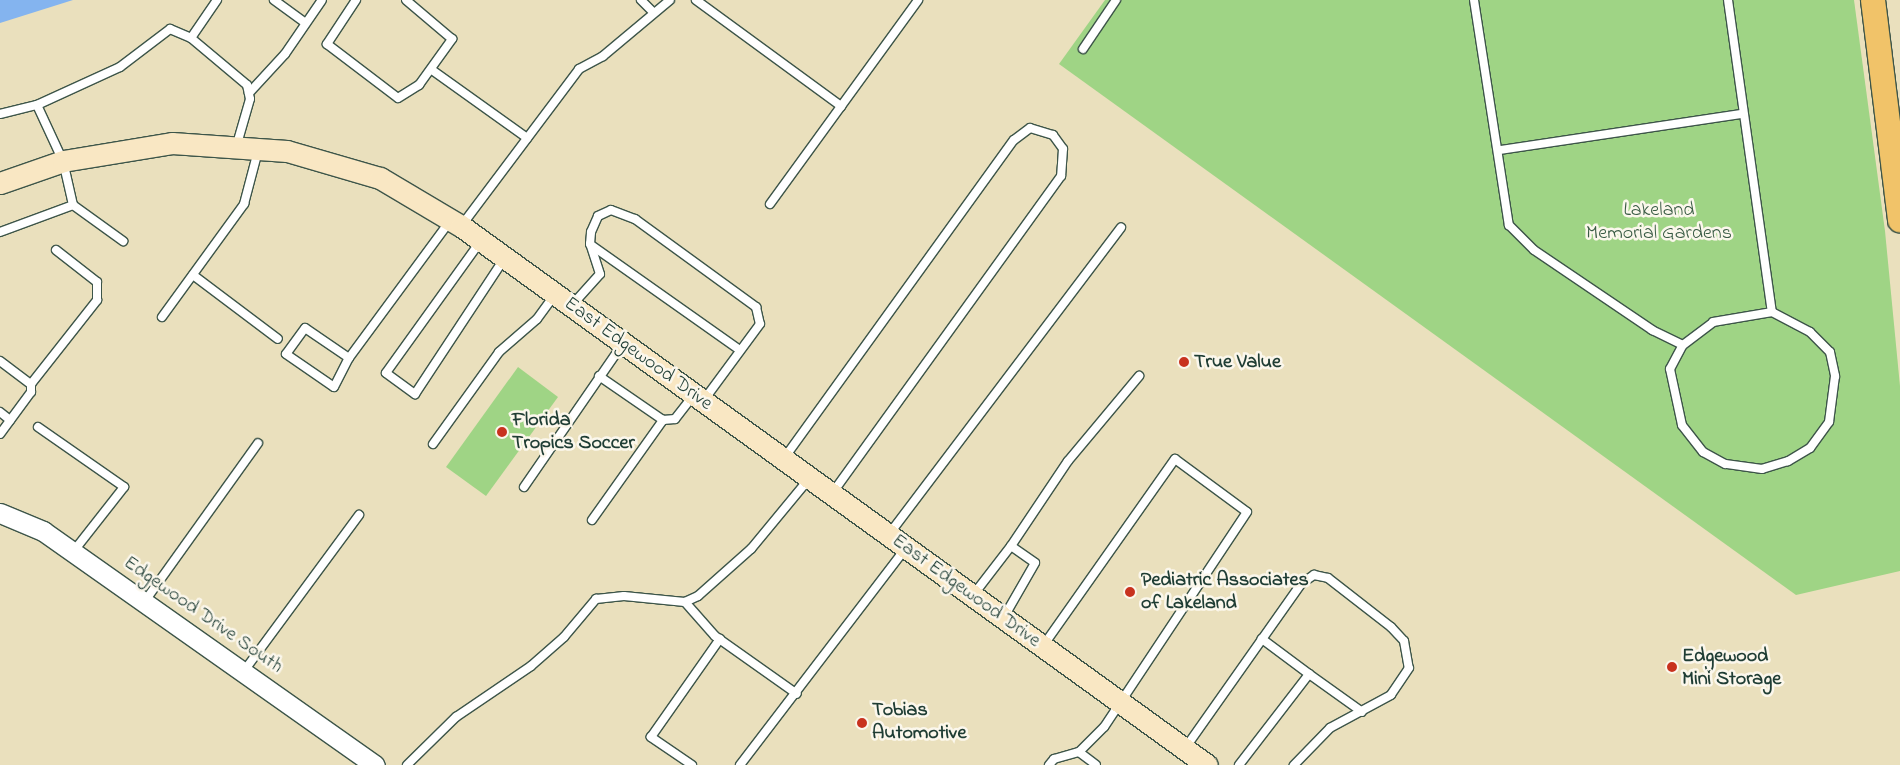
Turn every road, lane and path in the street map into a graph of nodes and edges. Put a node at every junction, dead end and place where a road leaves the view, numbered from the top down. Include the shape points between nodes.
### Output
1 (217, 0) edge
2 (274, 0) edge
3 (322, 0) edge
4 (356, 0) edge
5 (406, 0) edge
6 (641, 0) edge
7 (670, 0) edge
8 (696, 0) edge
9 (918, 0) edge
10 (1116, 0) edge
11 (1474, 0) edge
12 (1728, 0) edge
13 (1873, 0) edge
14 (654, 12) junction
15 (306, 23) junction
16 (191, 38) junction
17 (1083, 49) dead end
18 (432, 70) junction
19 (249, 93) junction
20 (37, 105) junction
21 (841, 106) junction
22 (0, 114) edge
23 (1740, 114) junction
24 (526, 138) junction
25 (237, 144) junction
26 (258, 147) junction
27 (1500, 150) junction
28 (63, 161) junction
29 (0, 183) edge
30 (770, 204) dead end
31 (73, 205) junction
32 (1900, 220) edge
33 (456, 223) junction
34 (1121, 228) dead end
35 (0, 232) edge
36 (123, 241) dead end
37 (481, 241) junction
38 (590, 244) junction
39 (56, 250) dead end
40 (505, 258) junction
41 (193, 275) junction
42 (564, 300) junction
43 (1772, 312) junction
44 (162, 317) dead end
45 (278, 339) dead end
46 (623, 343) junction
47 (1683, 345) junction
48 (740, 350) junction
49 (349, 358) junction
50 (0, 362) edge
51 (599, 376) junction
52 (1139, 376) dead end
53 (31, 384) junction
54 (699, 398) junction
55 (0, 412) edge
56 (10, 420) junction
57 (663, 420) junction
58 (38, 427) dead end
59 (0, 434) edge
60 (258, 443) dead end
61 (433, 444) dead end
62 (784, 459) junction
63 (810, 478) junction
64 (524, 488) dead end
65 (832, 494) junction
66 (0, 512) edge
67 (359, 515) dead end
68 (592, 520) dead end
69 (889, 535) junction
70 (1011, 546) junction
71 (906, 547) junction
72 (73, 552) junction
73 (973, 596) junction
74 (145, 601) junction
75 (685, 602) junction
76 (1004, 618) junction
77 (720, 639) junction
78 (1262, 639) junction
79 (1042, 646) junction
80 (244, 671) junction
81 (1309, 674) junction
82 (797, 694) junction
83 (1121, 703) junction
84 (1362, 712) junction
85 (1185, 749) junction
86 (1079, 752) junction
87 (375, 765) edge
88 (407, 765) edge
89 (692, 765) edge
90 (740, 765) edge
91 (1049, 765) edge
92 (1096, 765) edge
93 (1207, 765) edge
94 (1238, 765) edge
95 (1294, 765) edge

1 - 16 lane
2 - 15 lane
3 - 15 lane
4 - 18 lane via 328,38 334,54 398,98
5 - 18 lane via 450,33 452,39
6 - 14 lane
7 - 14 lane
8 - 21 lane
9 - 21 lane
10 - 17 lane
11 - 27 lane
12 - 23 lane
13 - 32 main road
14 - 24 lane via 603,56 579,69
15 - 19 lane
16 - 19 lane via 247,85
16 - 20 lane via 170,29 120,67
18 - 24 lane
19 - 25 lane
20 - 22 lane
20 - 28 lane
21 - 30 lane
23 - 27 lane
23 - 43 lane
24 - 33 lane
25 - 26 main road, East Edgewood Drive
25 - 28 main road, East Edgewood Drive via 172,143
26 - 33 main road, East Edgewood Drive via 334,162 380,178
26 - 41 lane via 244,204
27 - 47 lane via 1509,225 1516,236 1652,330
28 - 29 main road, East Edgewood Drive
28 - 31 lane
31 - 35 lane
31 - 36 lane
33 - 37 main road, East Edgewood Drive
33 - 49 lane
34 - 69 lane
37 - 40 main road, East Edgewood Drive
37 - 40 lane via 386,373 415,394
38 - 42 lane via 600,274
38 - 48 lane
38 - 48 lane via 598,216 621,210 756,306 760,324
39 - 53 lane via 97,282 98,300
40 - 42 main road, East Edgewood Drive
41 - 44 lane
41 - 45 lane
42 - 46 main road, East Edgewood Drive
42 - 61 lane via 499,352
43 - 47 lane via 1713,322
43 - 47 lane via 1817,339 1830,352 1835,376 1829,422 1810,448 1788,461 1762,469 1724,464 1703,452 1682,425 1673,395 1670,369
46 - 51 lane
46 - 54 main road, East Edgewood Drive
48 - 54 lane
49 - 49 lane via 305,328 286,354 334,387
50 - 53 lane
51 - 57 lane
51 - 64 lane
52 - 70 lane via 1068,461
53 - 56 lane via 31,392
54 - 57 lane via 675,419
54 - 62 main road, East Edgewood Drive
55 - 56 lane
56 - 59 lane
57 - 68 lane
58 - 72 lane via 124,487
60 - 74 lane
62 - 63 main road, East Edgewood Drive
62 - 65 lane via 1014,140 1030,128 1053,135 1063,148 1061,176
63 - 65 main road, East Edgewood Drive
63 - 75 lane via 751,549 698,596
65 - 69 main road, East Edgewood Drive
66 - 72 street, Edgewood Drive South via 42,531
67 - 80 lane
69 - 71 main road, East Edgewood Drive
70 - 73 lane
70 - 76 lane via 1035,563
71 - 73 main road, East Edgewood Drive
71 - 82 lane
72 - 74 street, Edgewood Drive South
73 - 76 main road, East Edgewood Drive
74 - 80 street, Edgewood Drive South
75 - 77 lane
75 - 88 lane via 624,596 596,599 558,643 456,717
76 - 79 main road, East Edgewood Drive
77 - 82 lane
77 - 89 lane via 651,737
78 - 81 lane
78 - 84 lane via 1301,584 1314,575 1328,578 1391,627 1404,641 1410,657 1402,683
78 - 85 lane
79 - 83 main road, East Edgewood Drive
79 - 83 lane via 1175,459 1247,512
80 - 87 street, Edgewood Drive South
81 - 84 lane
81 - 94 lane
82 - 90 lane
83 - 85 main road, East Edgewood Drive
83 - 86 lane
84 - 95 lane via 1330,728
85 - 93 main road, East Edgewood Drive
86 - 91 lane via 1054,759
86 - 92 lane

